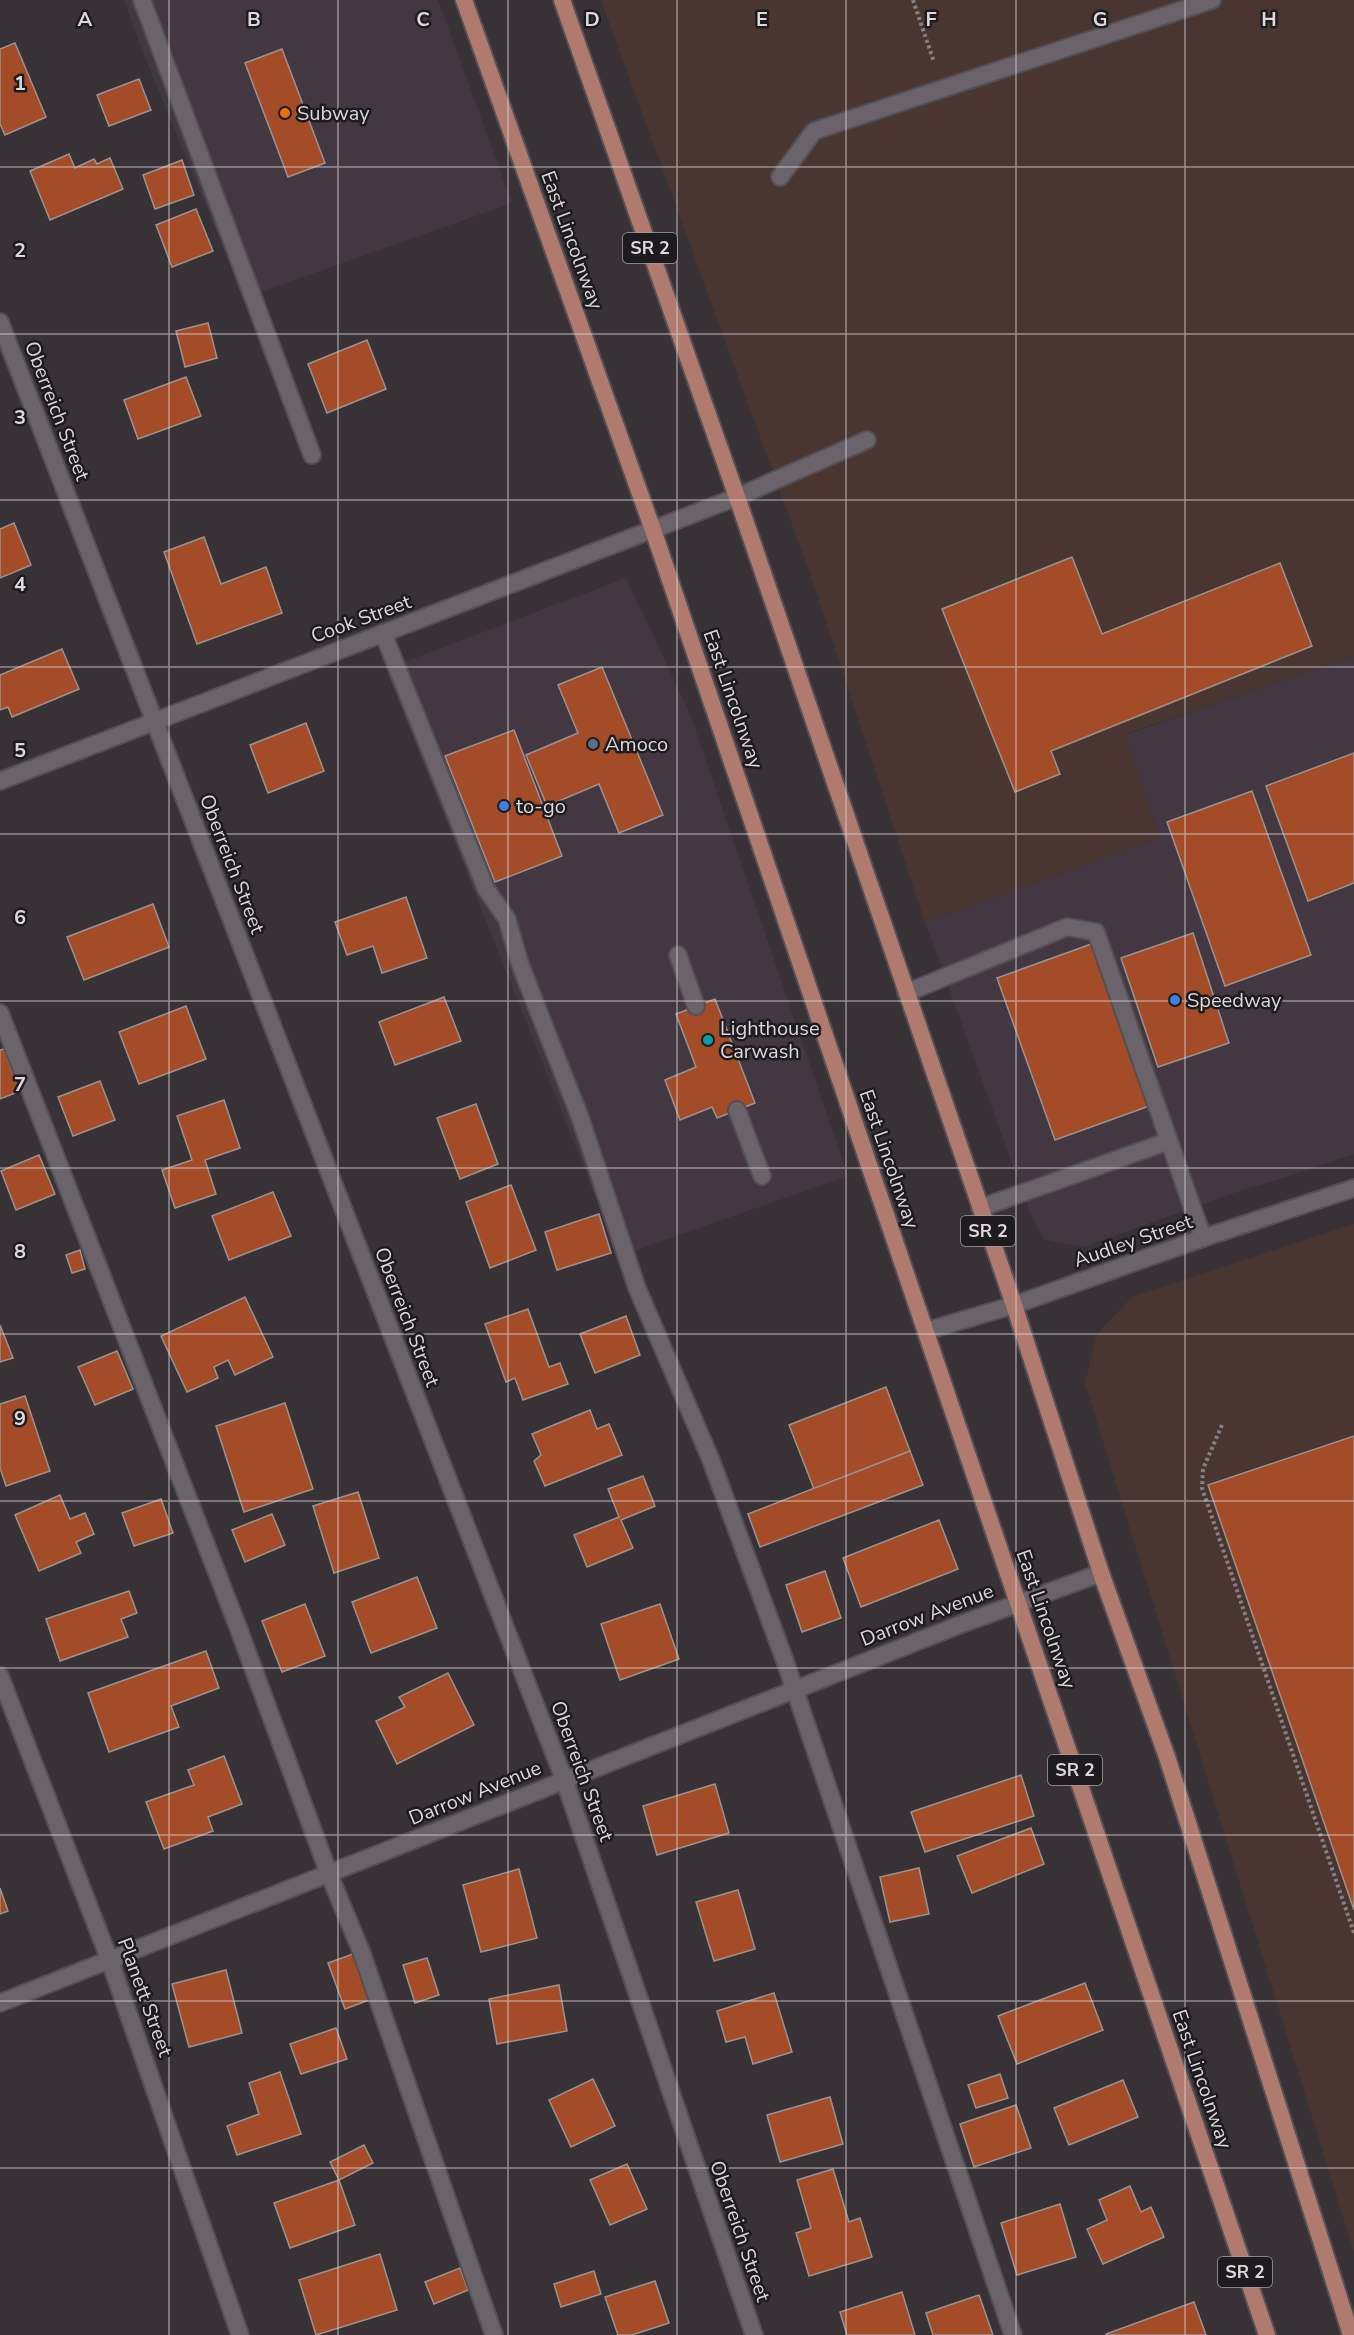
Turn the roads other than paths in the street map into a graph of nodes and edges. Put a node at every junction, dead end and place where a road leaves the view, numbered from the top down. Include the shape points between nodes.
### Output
1 (142, 0) edge
2 (464, 0) edge
3 (562, 0) edge
4 (1212, 0) edge
5 (780, 177) dead end
6 (0, 322) edge
7 (867, 440) dead end
8 (312, 455) dead end
9 (738, 497) junction
10 (653, 530) junction
11 (383, 633) junction
12 (154, 722) junction
13 (0, 781) edge
14 (678, 956) dead end
15 (906, 993) junction
16 (696, 1006) dead end
17 (0, 1013) edge
18 (737, 1110) dead end
19 (1169, 1140) junction
20 (762, 1176) dead end
21 (1354, 1188) edge
22 (980, 1208) junction
23 (1203, 1238) junction
24 (1014, 1305) junction
25 (926, 1331) junction
26 (1101, 1574) junction
27 (1018, 1602) junction
28 (0, 1676) edge
29 (794, 1689) junction
30 (564, 1779) junction
31 (328, 1874) junction
32 (110, 1961) junction
33 (0, 2003) edge
34 (240, 2335) edge
35 (494, 2335) edge
36 (754, 2335) edge
37 (1013, 2335) edge
38 (1267, 2335) edge
39 (1352, 2335) edge

1 - 8 street
2 - 10 main road, East Lincolnway / SR 2
3 - 9 main road, SR 2
4 - 5 street via 814,131
6 - 12 street, Oberreich Street
7 - 9 street, Cook Street
9 - 10 street, Cook Street
9 - 15 main road, SR 2
10 - 11 street, Cook Street
10 - 25 main road, East Lincolnway / SR 2
11 - 12 street, Cook Street
11 - 29 street via 486,889 507,919 520,964 580,1117 637,1288 711,1460
12 - 13 street, Cook Street
12 - 30 street, Oberreich Street
14 - 16 street
15 - 19 street via 1068,927 1096,932
15 - 22 main road, SR 2
17 - 31 street via 234,1616
18 - 20 street
19 - 22 street
19 - 23 street
21 - 23 street, Audley Street
22 - 24 main road, SR 2
23 - 24 street, Audley Street
24 - 25 street, Audley Street
24 - 26 main road, SR 2
25 - 27 main road, East Lincolnway / SR 2
26 - 27 street, Darrow Avenue
26 - 39 main road, SR 2 via 1167,1757
27 - 29 street, Darrow Avenue
27 - 38 main road, East Lincolnway / SR 2
28 - 32 street, Planett Street
29 - 30 street, Darrow Avenue
29 - 37 street
30 - 31 street, Darrow Avenue
30 - 36 street, Oberreich Street
31 - 32 street, Darrow Avenue
31 - 35 street via 361,1951
32 - 33 street, Darrow Avenue
32 - 34 street, Planett Street

